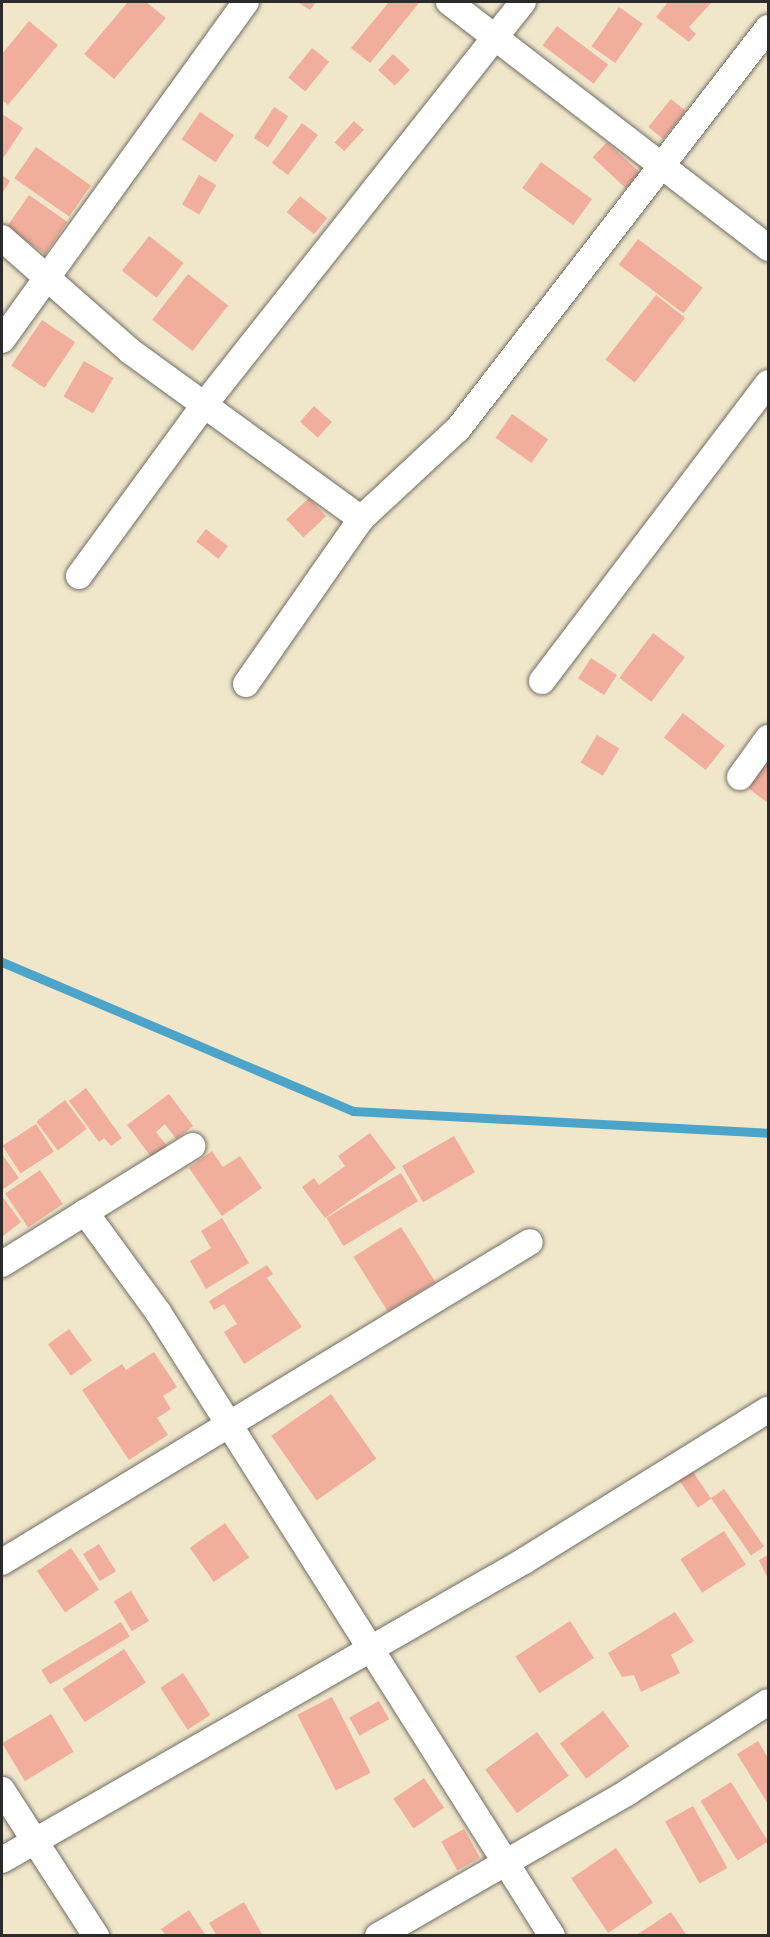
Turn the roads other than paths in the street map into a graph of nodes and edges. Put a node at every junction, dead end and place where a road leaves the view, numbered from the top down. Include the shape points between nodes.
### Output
1 (246, 2) edge
2 (449, 2) edge
3 (523, 2) edge
4 (768, 28) edge
5 (496, 37) junction
6 (660, 163) junction
7 (2, 238) edge
8 (768, 248) edge
9 (47, 278) junction
10 (2, 340) edge
11 (768, 383) edge
12 (204, 405) junction
13 (361, 519) junction
14 (79, 576) dead end
15 (542, 681) dead end
16 (246, 684) dead end
17 (768, 738) edge
18 (740, 777) dead end
19 (192, 1146) dead end
20 (85, 1212) junction
21 (530, 1242) dead end
22 (2, 1264) edge
23 (768, 1410) edge
24 (228, 1429) junction
25 (2, 1562) edge
26 (370, 1650) junction
27 (768, 1702) edge
28 (2, 1790) edge
29 (33, 1842) junction
30 (2, 1860) edge
31 (504, 1863) junction
32 (96, 1935) edge
33 (378, 1935) edge
34 (552, 1935) edge

1 - 9 street
2 - 5 street
3 - 5 street
4 - 6 street
5 - 6 street
5 - 12 street
6 - 8 street
6 - 13 street via 458,429
7 - 9 street
9 - 10 street
9 - 12 street via 130,351
11 - 15 street
12 - 13 street
12 - 14 street
13 - 16 street
17 - 18 street
19 - 20 street
20 - 22 street
20 - 24 street via 158,1312
21 - 24 street
23 - 26 street
24 - 25 street
24 - 26 street
26 - 29 street
26 - 31 street
27 - 31 street
28 - 29 street
29 - 30 street
29 - 32 street
31 - 33 street
31 - 34 street

